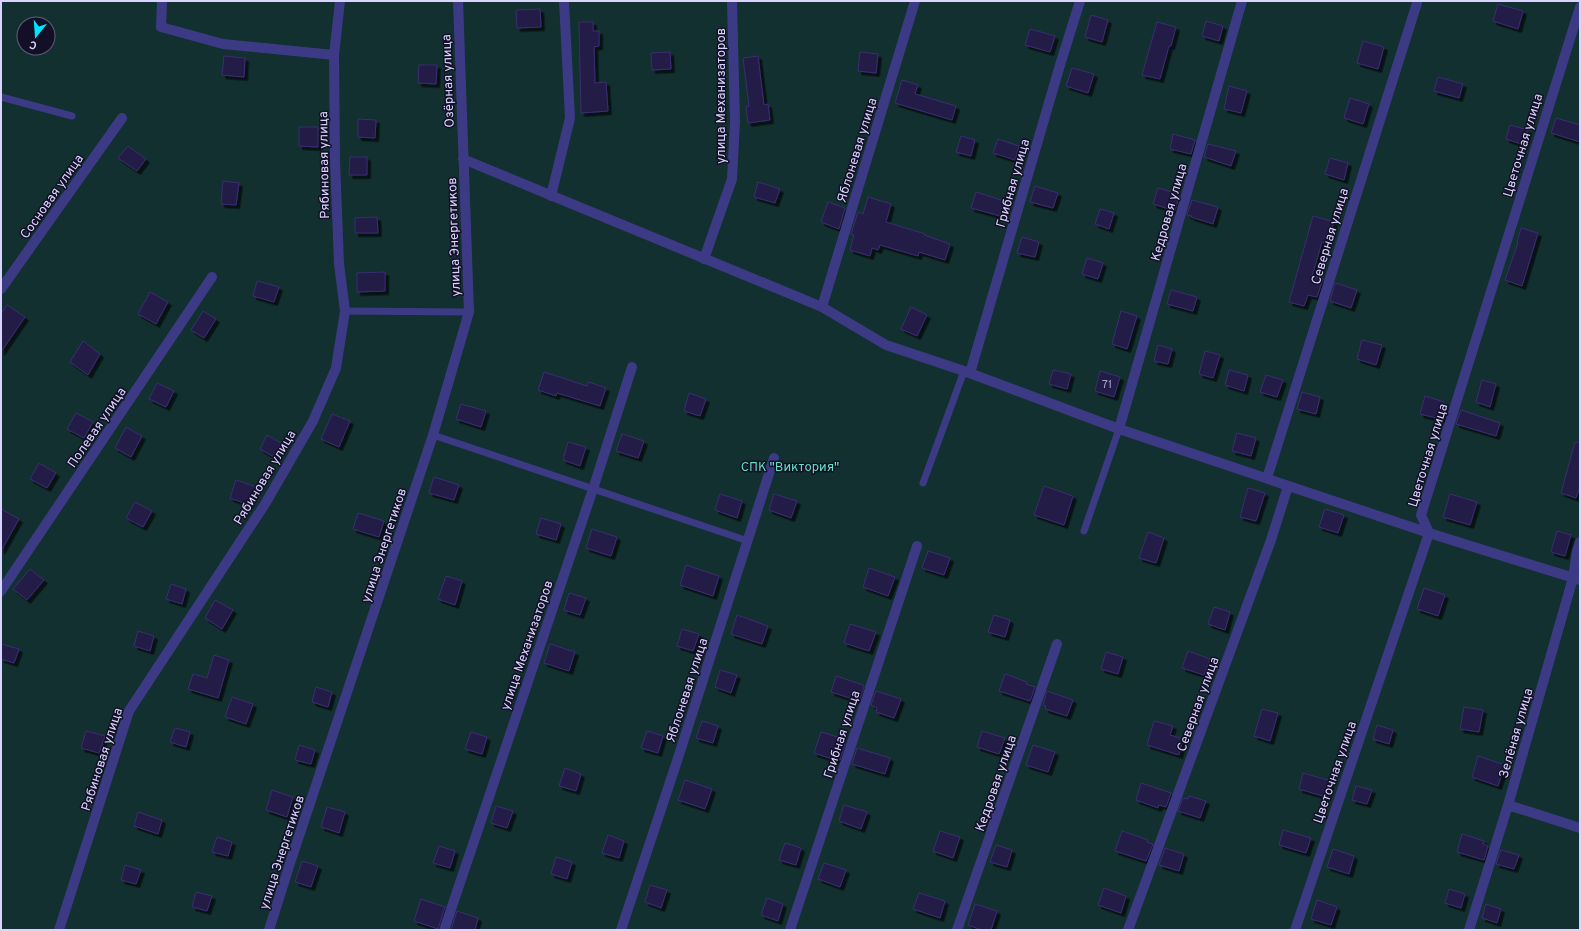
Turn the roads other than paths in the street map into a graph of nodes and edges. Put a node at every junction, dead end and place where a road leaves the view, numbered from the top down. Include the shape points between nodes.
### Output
1 (162, 1) edge
2 (340, 1) edge
3 (458, 1) edge
4 (564, 1) edge
5 (732, 1) edge
6 (915, 1) edge
7 (1080, 1) edge
8 (1242, 1) edge
9 (1417, 2) dead end
10 (1580, 7) edge
11 (334, 55) junction
12 (1, 97) edge
13 (72, 116) dead end
14 (122, 118) dead end
15 (463, 159) junction
16 (551, 196) junction
17 (704, 259) junction
18 (212, 277) dead end
19 (1, 289) edge
20 (822, 307) junction
21 (345, 311) junction
22 (469, 312) junction
23 (632, 367) dead end
24 (967, 372) junction
25 (1119, 430) junction
26 (433, 434) junction
27 (774, 458) dead end
28 (1267, 478) junction
29 (923, 483) dead end
30 (1288, 486) junction
31 (593, 489) junction
32 (1084, 531) dead end
33 (1429, 533) junction
34 (748, 541) junction
35 (1580, 542) edge
36 (917, 546) dead end
37 (1577, 579) edge
38 (1, 591) edge
39 (1057, 644) dead end
40 (1508, 805) junction
41 (1580, 828) edge
42 (60, 930) edge
43 (269, 930) edge
44 (444, 930) edge
45 (621, 930) edge
46 (790, 930) edge
47 (957, 930) edge
48 (1128, 930) edge
49 (1295, 930) edge
50 (1469, 930) edge

1 - 11 street via 161,27 224,44
2 - 11 street, Рябиновая улица
3 - 15 street, Озёрная улица
4 - 16 street via 570,118
5 - 17 street, улица Механизаторов via 736,122 732,180
6 - 20 street, Яблоневая улица
7 - 24 street, Грибная улица
8 - 25 street, Кедровая улица
9 - 28 street, Северная улица
10 - 33 street, Цветочная улица via 1421,515
11 - 21 street, Рябиновая улица via 339,264
12 - 13 lane
14 - 19 street, Сосновая улица
15 - 16 street
15 - 22 street, улица Энергетиков
16 - 17 street
17 - 20 street
18 - 38 street, Полевая улица
20 - 24 street via 886,346
21 - 22 lane
21 - 42 street, Рябиновая улица via 336,368 313,421 265,504 129,711
22 - 26 street, улица Энергетиков
23 - 31 street, улица Механизаторов
24 - 25 street
24 - 29 lane
25 - 28 street
25 - 32 lane
26 - 31 lane
26 - 43 street, улица Энергетиков
27 - 34 street, Яблоневая улица
28 - 30 street
30 - 33 street
30 - 48 street, Северная улица via 1271,540
31 - 34 lane
31 - 44 street, улица Механизаторов
33 - 37 street
33 - 49 street, Цветочная улица
34 - 45 street, Яблоневая улица
35 - 37 street, Зелёная улица via 1577,551
36 - 46 street, Грибная улица
37 - 40 street, Зелёная улица
39 - 47 street, Кедровая улица
40 - 41 street
40 - 50 street, Зелёная улица

